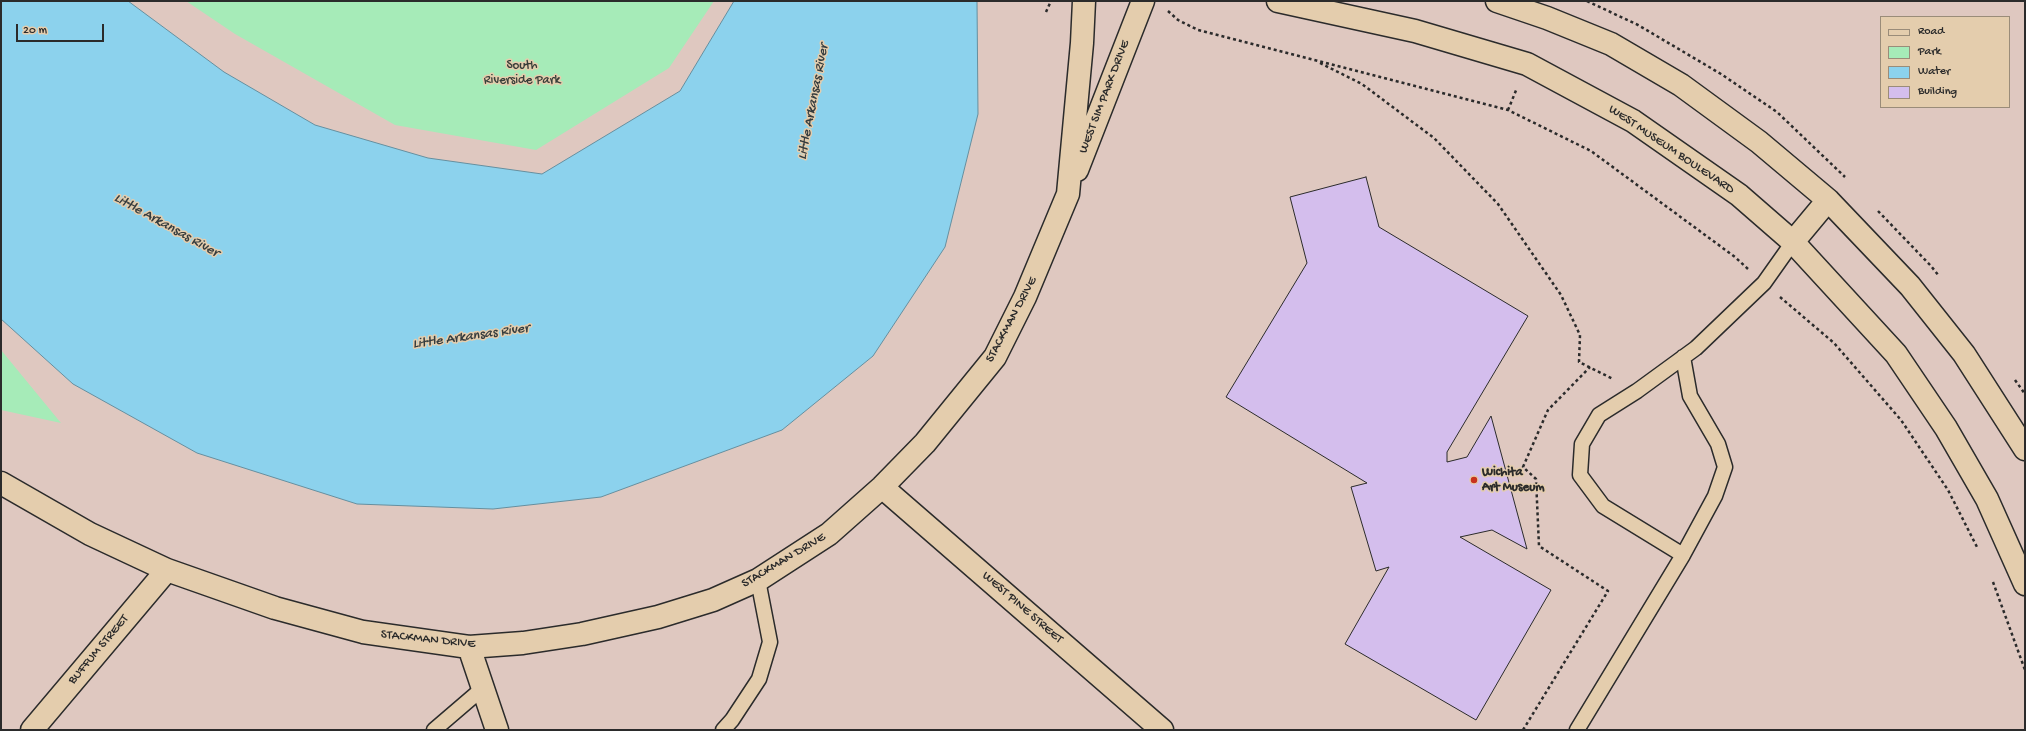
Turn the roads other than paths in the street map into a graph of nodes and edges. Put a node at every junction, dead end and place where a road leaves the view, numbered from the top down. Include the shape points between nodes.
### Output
1 (1084, 1) edge
2 (1278, 1) edge
3 (1497, 1) edge
4 (1153, 3) edge
5 (1068, 194) junction
6 (1828, 200) junction
7 (1793, 242) junction
8 (1683, 357) junction
9 (2025, 449) edge
10 (1, 483) edge
11 (882, 487) junction
12 (1683, 555) junction
13 (167, 570) junction
14 (758, 580) junction
15 (2025, 584) edge
16 (469, 646) junction
17 (483, 688) junction
18 (32, 730) edge
19 (434, 730) edge
20 (497, 730) edge
21 (723, 730) edge
22 (1162, 730) edge
23 (1577, 730) edge

1 - 5 street, STACKMAN DRIVE
2 - 7 street, WEST MUSEUM BOULEVARD via 1415,31 1527,64 1633,121 1739,195
3 - 6 street via 1611,44 1681,85 1759,142
4 - 5 street, WEST SIM PARK DRIVE
5 - 11 street, STACKMAN DRIVE via 1029,290 995,357 925,443
6 - 7 street
6 - 9 street via 1910,286 1930,311 1964,354
7 - 8 lane via 1764,283 1696,348
7 - 15 street, WEST MUSEUM BOULEVARD via 1896,354 1942,422 1987,499
8 - 12 lane via 1690,396 1718,444 1725,467 1715,496
8 - 12 lane via 1599,415 1582,444 1580,475 1603,506
10 - 13 street, STACKMAN DRIVE via 90,534
11 - 14 street, STACKMAN DRIVE via 829,534
11 - 22 street, WEST PINE STREET
12 - 23 lane
13 - 16 street, STACKMAN DRIVE via 275,608 363,632
13 - 18 street, BUFFUM STREET
14 - 16 street, STACKMAN DRIVE via 713,600 658,617 552,639
14 - 21 lane via 770,642 759,678
16 - 17 street
17 - 19 lane
17 - 20 street

